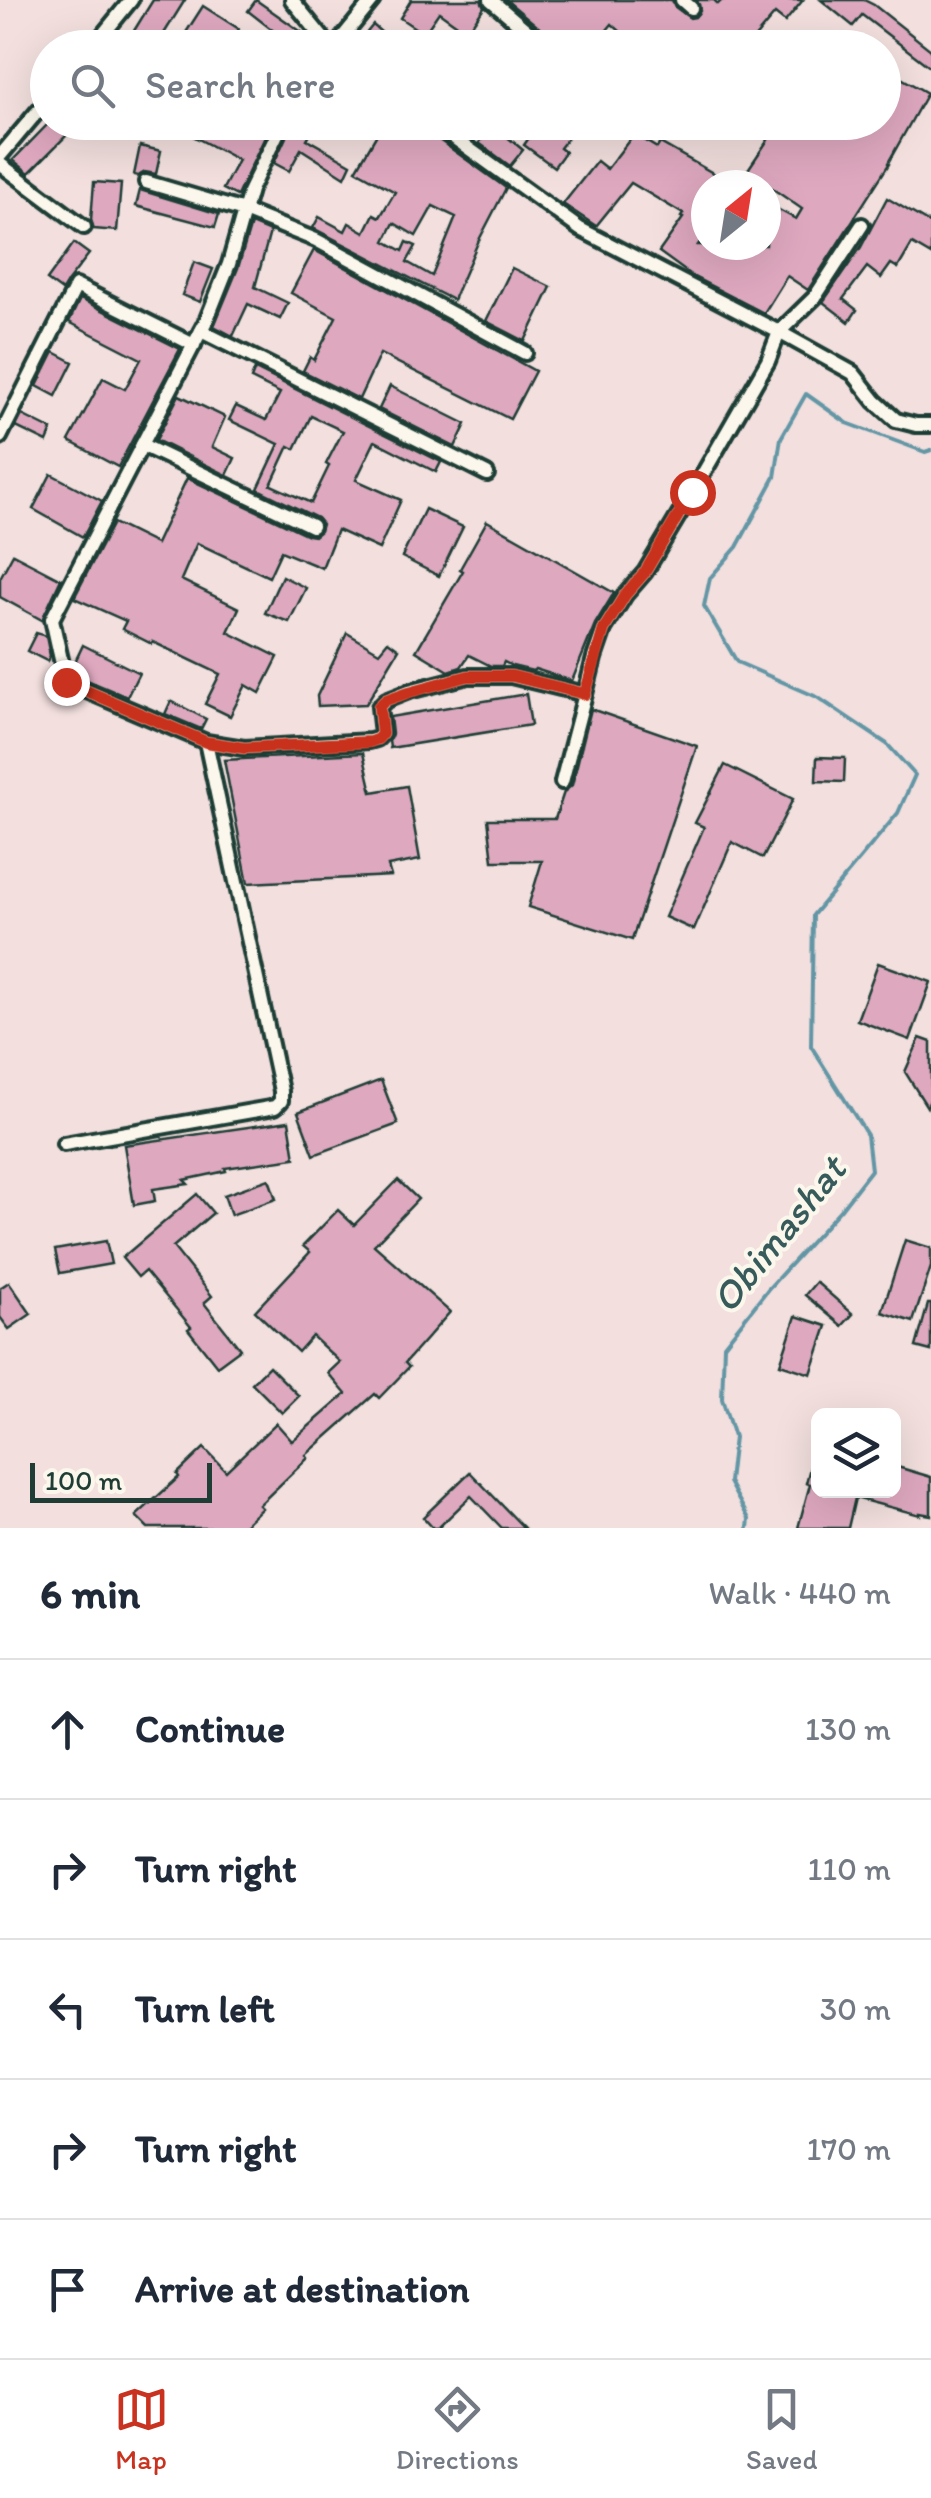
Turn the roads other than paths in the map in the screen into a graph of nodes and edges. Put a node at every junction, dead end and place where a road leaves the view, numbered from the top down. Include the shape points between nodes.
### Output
1 (131, 0) edge
2 (292, 0) edge
3 (373, 0) edge
4 (490, 0) edge
5 (107, 30) edge
6 (318, 30) edge
7 (348, 30) edge
8 (526, 30) edge
9 (30, 121) edge
10 (275, 140) edge
11 (457, 140) edge
12 (0, 156) edge
13 (0, 164) edge
14 (146, 182) dead end
15 (244, 211) junction
16 (862, 225) dead end
17 (84, 226) dead end
18 (779, 332) junction
19 (197, 338) junction
20 (525, 353) dead end
21 (931, 425) edge
22 (0, 437) edge
23 (142, 445) junction
24 (487, 474) dead end
25 (312, 526) dead end
26 (585, 694) junction
27 (206, 742) junction
28 (562, 782) dead end
29 (64, 1144) dead end

1 - 5 street
2 - 6 street
3 - 7 street
4 - 8 street
9 - 12 street
10 - 15 street
11 - 18 street via 580,230
13 - 17 street
14 - 15 street
15 - 19 street
15 - 20 street via 316,240
16 - 18 street via 815,296
18 - 21 street via 853,373 896,420
18 - 26 street via 645,572 604,629
19 - 22 street via 76,286
19 - 23 street
19 - 24 street
23 - 25 street
23 - 27 street via 52,620 66,682
26 - 27 street via 512,676 468,676 386,700 379,706 382,734 370,742 244,748
26 - 28 street
27 - 29 street via 281,1100 275,1107

